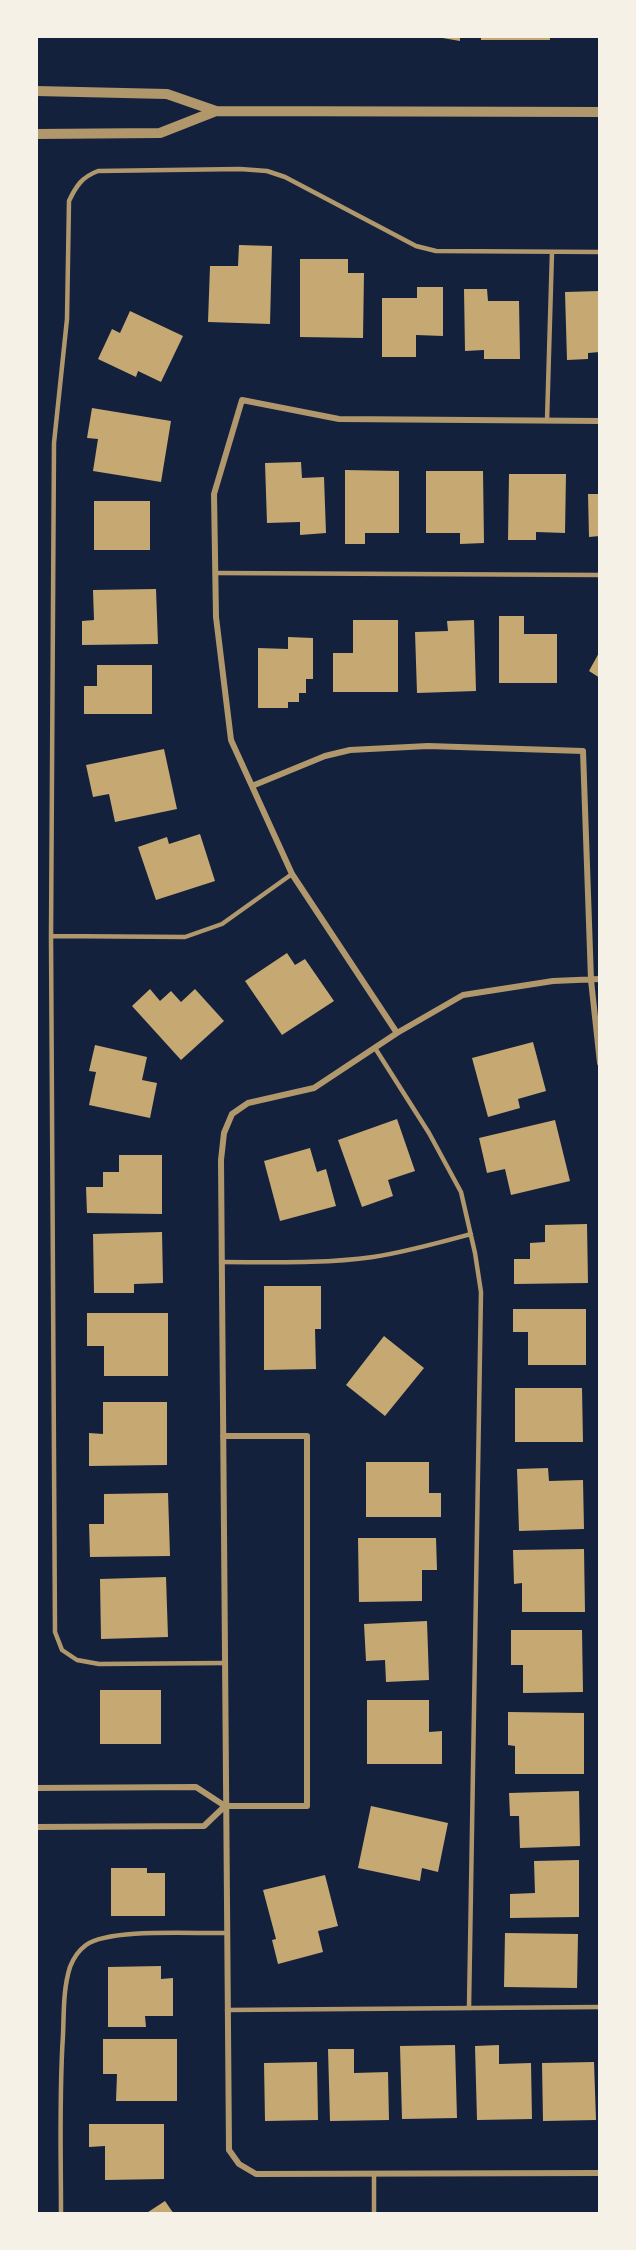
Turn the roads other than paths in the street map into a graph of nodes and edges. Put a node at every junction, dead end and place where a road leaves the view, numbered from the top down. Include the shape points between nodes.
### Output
1 (36, 91) edge
2 (216, 111) junction
3 (600, 112) edge
4 (36, 134) edge
5 (552, 252) junction
6 (600, 252) edge
7 (548, 420) junction
8 (600, 421) edge
9 (215, 573) junction
10 (600, 575) edge
11 (252, 786) junction
12 (292, 874) junction
13 (51, 936) junction
14 (600, 979) edge
15 (591, 980) junction
16 (397, 1033) junction
17 (375, 1048) junction
18 (600, 1063) edge
19 (471, 1234) junction
20 (221, 1262) junction
21 (223, 1436) junction
22 (224, 1663) junction
23 (36, 1788) edge
24 (225, 1806) junction
25 (36, 1827) edge
26 (226, 1933) junction
27 (600, 2007) edge
28 (469, 2008) junction
29 (227, 2010) junction
30 (600, 2173) edge
31 (374, 2174) junction
32 (61, 2214) edge
33 (374, 2214) edge

1 - 2 street via 167,94
2 - 3 street
2 - 4 street via 160,133
5 - 6 lane
5 - 7 lane
5 - 13 lane via 436,251 416,246 267,171 98,171 75,187 69,201 68,319 54,443
7 - 8 street
7 - 9 street via 339,419 242,400 214,494
9 - 10 lane
9 - 11 street via 216,617 231,740
11 - 12 street
11 - 15 street via 350,750 428,746 582,751
12 - 13 lane via 222,924 185,937
12 - 16 street
13 - 22 lane via 55,1632 62,1650 78,1660 99,1664
14 - 15 street
15 - 16 street via 553,981 463,995
15 - 18 street
16 - 17 street
17 - 19 lane via 461,1192
17 - 20 street via 314,1088 248,1103 232,1114 220,1160
19 - 20 lane via 372,1257
19 - 28 lane via 481,1292
20 - 21 street
21 - 22 street
21 - 24 street via 307,1436 307,1806
22 - 24 street
23 - 24 street via 196,1787
24 - 25 street via 204,1826
24 - 26 street
26 - 29 street
26 - 32 lane via 106,1938 87,1944 76,1954 65,1988 60,2078
27 - 28 lane
28 - 29 lane
29 - 31 street via 229,2150 239,2164 256,2174
30 - 31 street
31 - 33 lane

